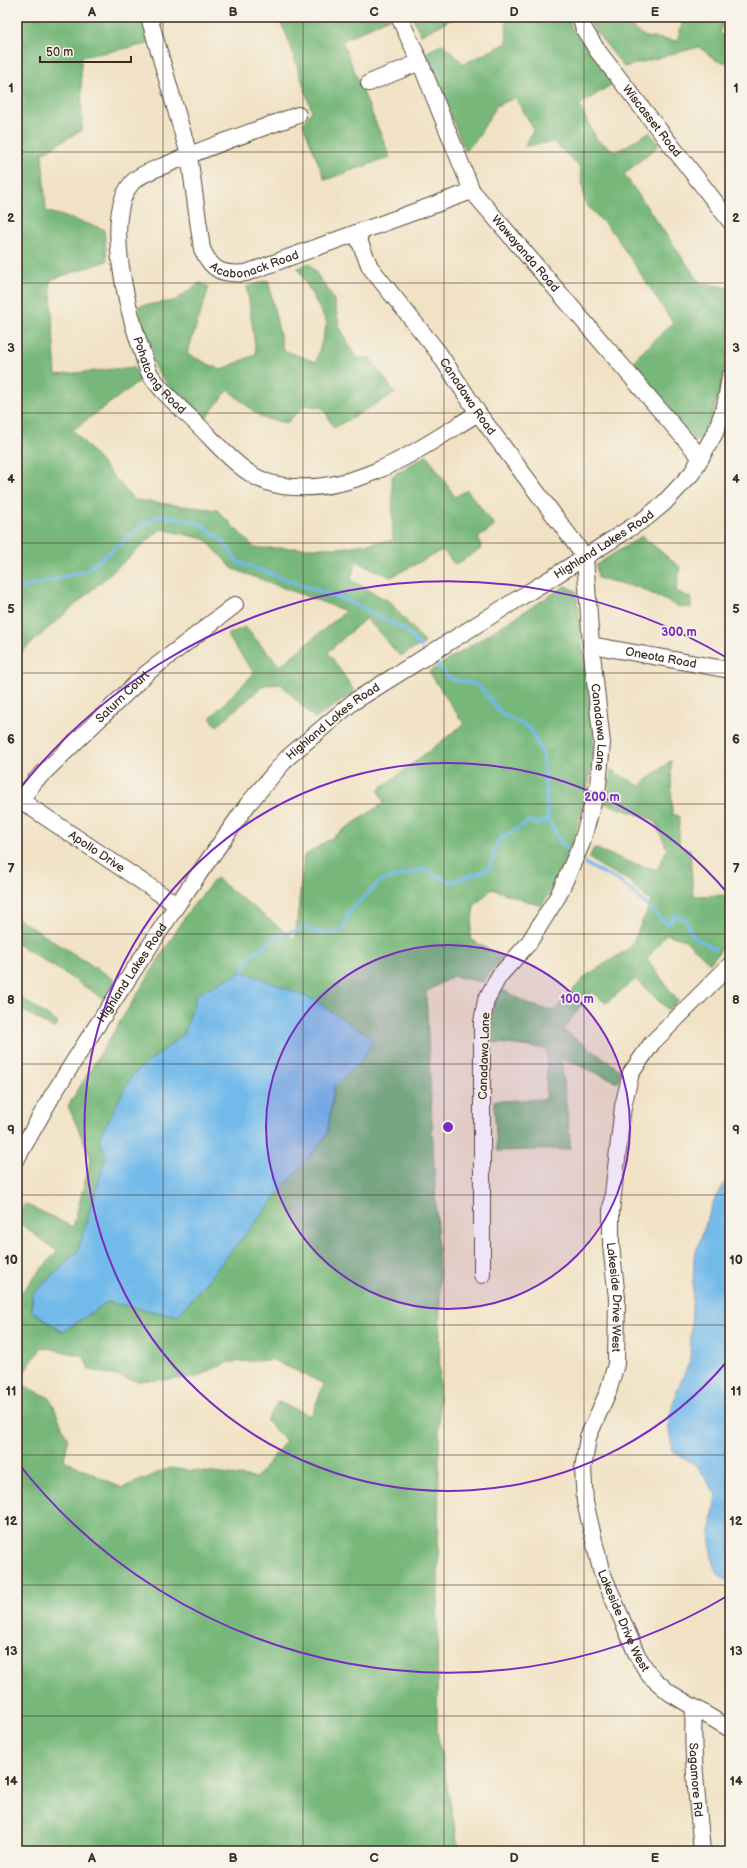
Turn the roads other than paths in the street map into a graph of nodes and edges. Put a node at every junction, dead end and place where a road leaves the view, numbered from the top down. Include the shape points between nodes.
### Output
1 (399, 17) edge
2 (580, 17) edge
3 (153, 18) edge
4 (420, 62) junction
5 (370, 83) dead end
6 (298, 115) dead end
7 (189, 155) junction
8 (472, 191) junction
9 (730, 221) edge
10 (356, 233) junction
11 (730, 378) edge
12 (478, 413) junction
13 (701, 458) junction
14 (585, 558) junction
15 (235, 605) dead end
16 (591, 645) junction
17 (730, 670) edge
18 (19, 799) edge
19 (177, 904) junction
20 (730, 965) edge
21 (17, 1158) edge
22 (482, 1275) dead end
23 (694, 1708) junction
24 (730, 1729) edge
25 (702, 1851) edge

1 - 4 street, Wawayanda Road
2 - 9 street, Wiscasset Road via 597,50
3 - 7 street, Acabonack Road
4 - 5 street
4 - 8 street, Wawayanda Road
6 - 7 street, Pohatcong Road
7 - 10 street, Acabonack Road via 199,238 205,256 215,269 233,274 246,273
7 - 12 street, Pohatcong Road via 138,178 125,193 119,227 123,281 133,325 149,373 232,459 265,482 284,486 345,482 378,471 405,457
8 - 10 street, Acabonack Road
8 - 13 street, Wawayanda Road
10 - 12 street, Canadawa Road via 370,266 438,352
11 - 13 street, Highland Lakes Road via 725,406 715,433
12 - 14 street, Canadawa Road
13 - 14 street, Highland Lakes Road via 680,487 664,503 646,518
14 - 16 street, Canadawa Lane
14 - 19 street, Highland Lakes Road via 353,702 308,738 287,758 248,804
15 - 18 street, Saturn Court via 147,673 34,781
16 - 17 street, Oneota Road
16 - 22 street, Canadawa Lane via 602,743 598,785 581,845 558,896 528,944 499,976 486,1000 482,1022
18 - 19 street, Apollo Drive
19 - 21 street, Highland Lakes Road via 52,1096
20 - 23 street, Lakeside Drive West via 652,1043 631,1073 623,1106 611,1212 611,1245 617,1298 616,1364 608,1392 588,1436 583,1469 585,1502 601,1570 637,1655 650,1676
23 - 24 street, Lakeside Drive West
23 - 25 street, Sagamore Rd via 692,1737

